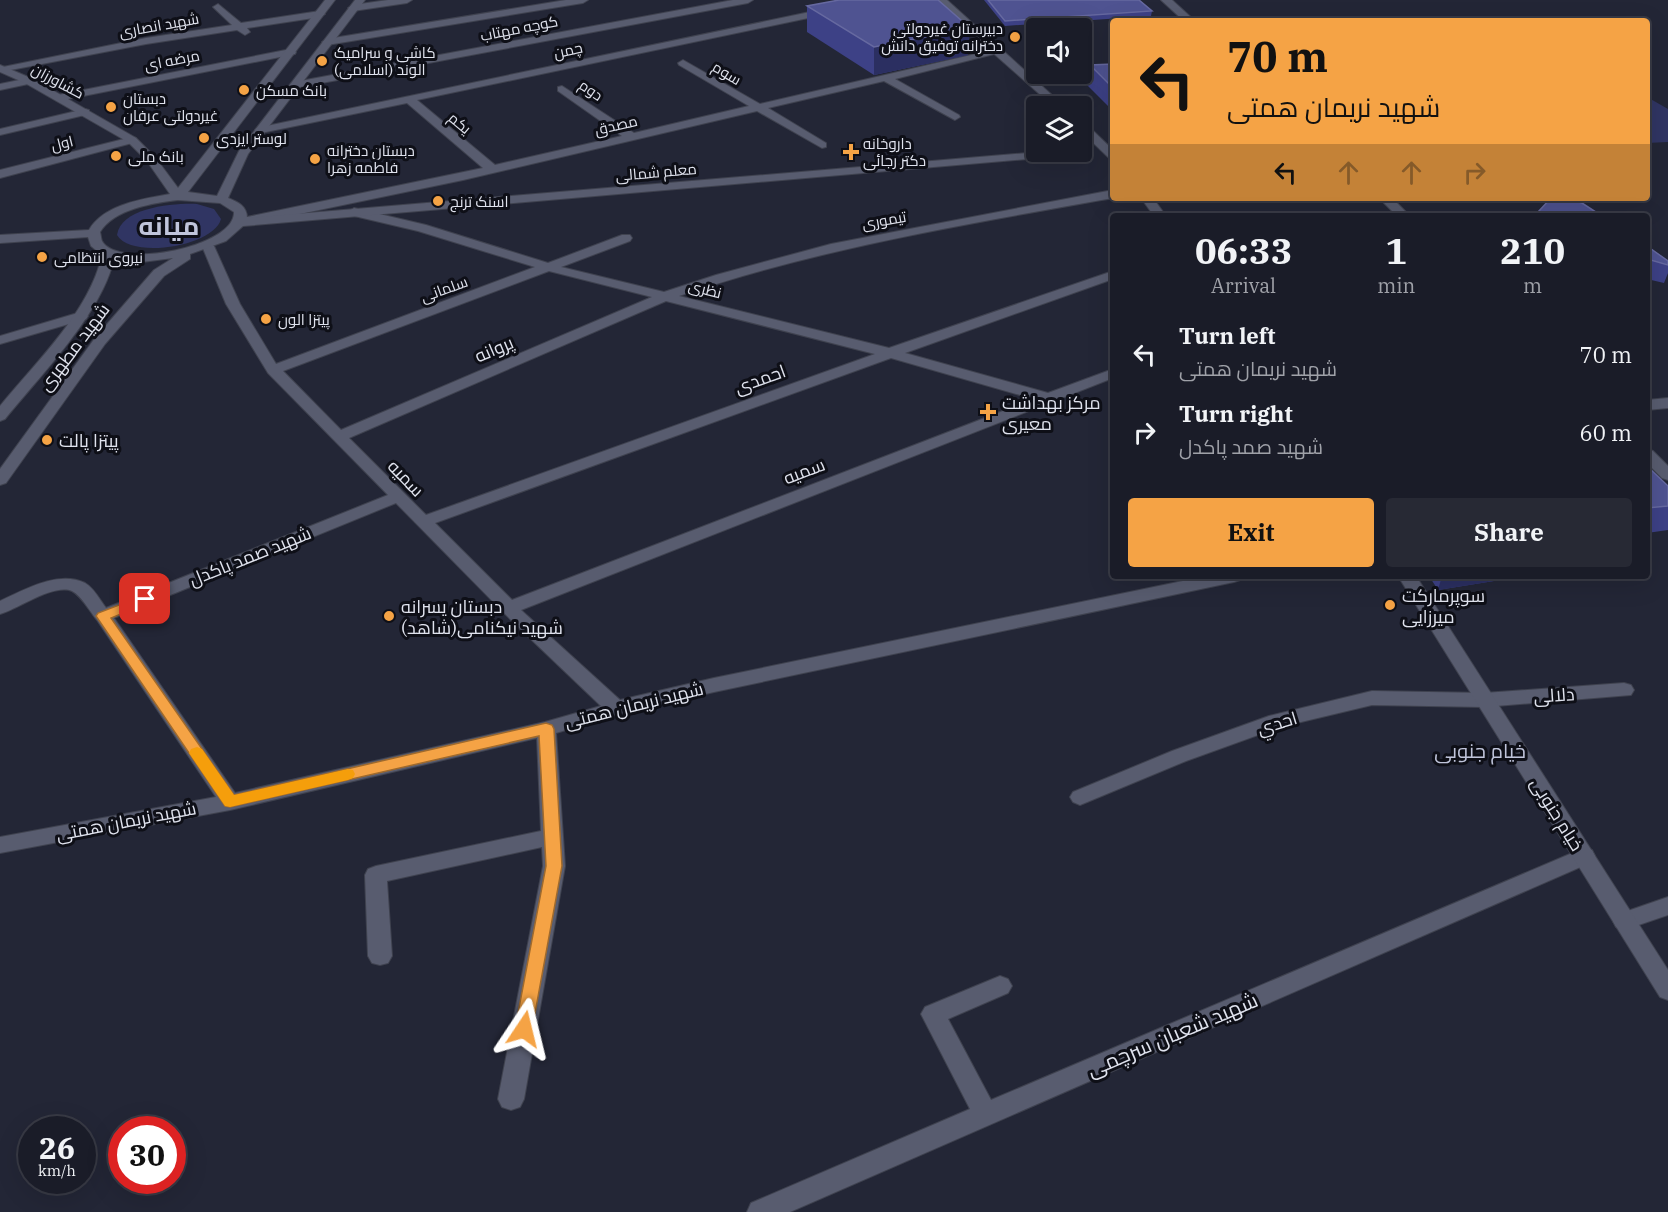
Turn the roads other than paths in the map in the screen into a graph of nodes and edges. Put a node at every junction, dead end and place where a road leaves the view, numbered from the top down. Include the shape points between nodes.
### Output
1 (330, 0) edge
2 (407, 0) edge
3 (583, 0) edge
4 (748, 0) edge
5 (942, 0) edge
6 (1166, 0) edge
7 (356, 4) edge
8 (218, 7) dead end
9 (836, 10) edge
10 (320, 14) junction
11 (1187, 18) edge
12 (239, 27) junction
13 (248, 35) dead end
14 (327, 42) junction
15 (291, 52) junction
16 (997, 52) junction
17 (682, 63) dead end
18 (2, 69) edge
19 (1110, 71) edge
20 (1092, 72) edge
21 (1025, 76) joint
22 (886, 78) junction
23 (29, 81) junction
24 (295, 85) junction
25 (0, 87) edge
26 (562, 89) dead end
27 (1048, 96) edge
28 (58, 98) junction
29 (409, 99) junction
30 (757, 108) junction
31 (85, 112) junction
32 (955, 117) dead end
33 (261, 130) junction
34 (0, 132) edge
35 (1092, 135) edge
36 (633, 137) junction
37 (132, 141) junction
38 (822, 145) dead end
39 (1110, 150) edge
40 (1092, 151) edge
41 (1110, 151) edge
42 (1026, 156) edge
43 (492, 169) junction
44 (0, 174) edge
45 (1110, 195) edge
46 (178, 196) junction
47 (222, 199) junction
48 (1388, 201) edge
49 (354, 212) junction
50 (1401, 213) edge
51 (240, 222) junction
52 (94, 233) junction
53 (626, 238) dead end
54 (0, 239) edge
55 (200, 248) junction
56 (109, 252) junction
57 (551, 268) junction
58 (1110, 276) edge
59 (666, 297) junction
60 (81, 316) junction
61 (0, 340) edge
62 (890, 353) junction
63 (273, 370) junction
64 (1110, 374) edge
65 (1048, 398) junction
66 (1668, 403) edge
67 (1650, 405) edge
68 (0, 416) edge
69 (338, 437) junction
70 (1650, 457) edge
71 (1668, 475) edge
72 (0, 480) edge
73 (397, 496) junction
74 (422, 522) junction
75 (1220, 579) edge
76 (1409, 579) edge
77 (0, 608) edge
78 (509, 608) junction
79 (103, 616) junction
80 (1624, 690) dead end
81 (1484, 700) junction
82 (616, 708) junction
83 (546, 729) junction
84 (1080, 797) dead end
85 (230, 802) junction
86 (553, 837) junction
87 (0, 845) edge
88 (1584, 856) junction
89 (1668, 906) edge
90 (1624, 921) junction
91 (380, 956) dead end
92 (1000, 986) dead end
93 (1668, 990) edge
94 (511, 1100) dead end
95 (986, 1114) junction
96 (760, 1212) edge

1 - 10 street
2 - 7 street
3 - 14 street
4 - 24 street, کوچه مهتاب
5 - 16 street
6 - 11 street
7 - 14 street
8 - 12 street
9 - 29 street, چمن
10 - 12 street, شهید انصاری
10 - 15 street
12 - 13 street
12 - 18 street, شهید انصاری
14 - 24 street
15 - 28 street, مرضه ای
15 - 46 street
16 - 21 street
16 - 22 street, مصدق
17 - 30 street, سوم
18 - 23 street, کشاورزان
19 - 20 street
21 - 27 street
22 - 30 street, مصدق
22 - 32 street
23 - 25 street
23 - 28 street, کشاورزان
24 - 33 street
26 - 36 street, دوم
28 - 31 street, کشاورزان
29 - 33 street, چمن
29 - 43 street, یکم
30 - 36 street, مصدق
30 - 38 street, سوم
31 - 34 street
31 - 37 street, کشاورزان
33 - 47 street via 234,170
35 - 39 street
36 - 43 street, مصدق
37 - 44 street, اول
37 - 46 street, کشاورزان via 151,159
40 - 41 street
42 - 49 street, معلم شمالی
43 - 51 street, مصدق
45 - 59 street, تیموری via 834,246 726,275
46 - 47 street
46 - 52 street via 123,209 100,223
47 - 51 street via 238,209
48 - 50 street
49 - 51 street, معلم شمالی
49 - 57 street, نظری via 422,228
51 - 55 street, شهید مطهری via 234,230
52 - 54 street
52 - 56 street via 99,247
53 - 57 street, سلمانی
55 - 56 street via 147,258
55 - 63 street, سمیه
55 - 72 street, شهید مطهری via 159,273 140,293 100,341
56 - 60 street, شهید مطهری via 105,271
57 - 59 street, نظری
57 - 63 street, سلمانی
58 - 62 street, احمدی
59 - 62 street, نظری
59 - 69 street, پروانه
60 - 61 street
60 - 68 street, شهید مطهری
62 - 65 street, نظری
62 - 74 street, احمدی
63 - 69 street, سمیه
64 - 65 street, سميه
65 - 78 street, سميه
66 - 67 street
69 - 73 street, سمیه
70 - 71 street
73 - 74 street, سمیه
73 - 79 street, شهید صمد پاکدل
74 - 78 street, سمیه
75 - 82 street, شهید نریمان همتی
76 - 81 street, خیام جنوبی
77 - 79 street via 53,586 68,584 79,587
78 - 82 street, سمیه
79 - 85 street
80 - 81 street, دلالی
81 - 84 street, احدي via 1372,698 1276,722
81 - 88 street, خیام جنوبی
82 - 83 street, شهید نریمان همتی
83 - 85 street, شهید نریمان همتی
83 - 86 street
85 - 87 street, شهید نریمان همتی
86 - 91 street via 376,875
86 - 94 street via 554,866
88 - 90 street, خیام جنوبی
88 - 95 street, شهید شعبان سرچمی
89 - 90 street
90 - 93 street, خیام جنوبی
92 - 95 street via 933,1014
95 - 96 street, شهید شعبان سرچمی

